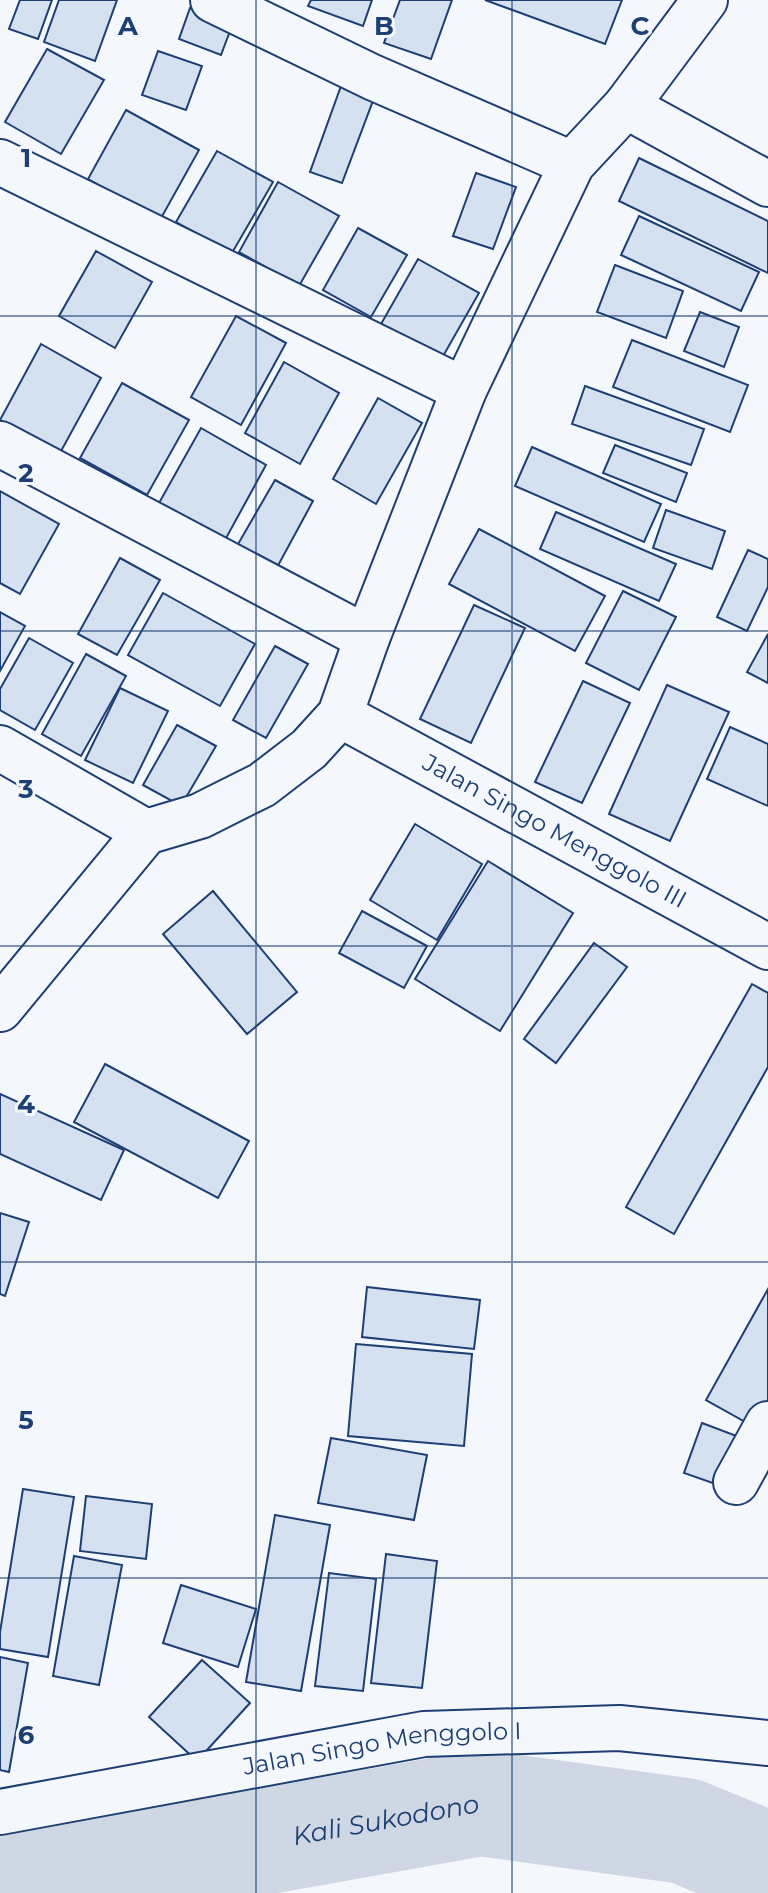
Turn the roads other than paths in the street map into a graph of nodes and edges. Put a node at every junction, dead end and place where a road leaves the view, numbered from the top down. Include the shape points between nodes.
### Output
1 (213, 0) edge
2 (705, 0) edge
3 (626, 106) junction
4 (0, 162) edge
5 (572, 164) junction
6 (768, 184) edge
7 (464, 390) junction
8 (0, 444) edge
9 (367, 638) junction
10 (340, 715) junction
11 (0, 748) edge
12 (146, 832) junction
13 (768, 947) edge
14 (0, 1009) edge
15 (768, 1424) edge
16 (736, 1482) dead end
17 (768, 1743) edge
18 (0, 1812) edge

1 - 5 street
2 - 3 street
3 - 5 street
3 - 6 street
4 - 7 street
5 - 7 street
7 - 9 street
8 - 9 street
9 - 10 street
10 - 12 street via 309,749 262,785 200,816
10 - 13 street, Jalan Singo Menggolo III
11 - 12 street
12 - 14 street
15 - 16 street
17 - 18 street, Jalan Singo Menggolo I via 619,1728 424,1734

